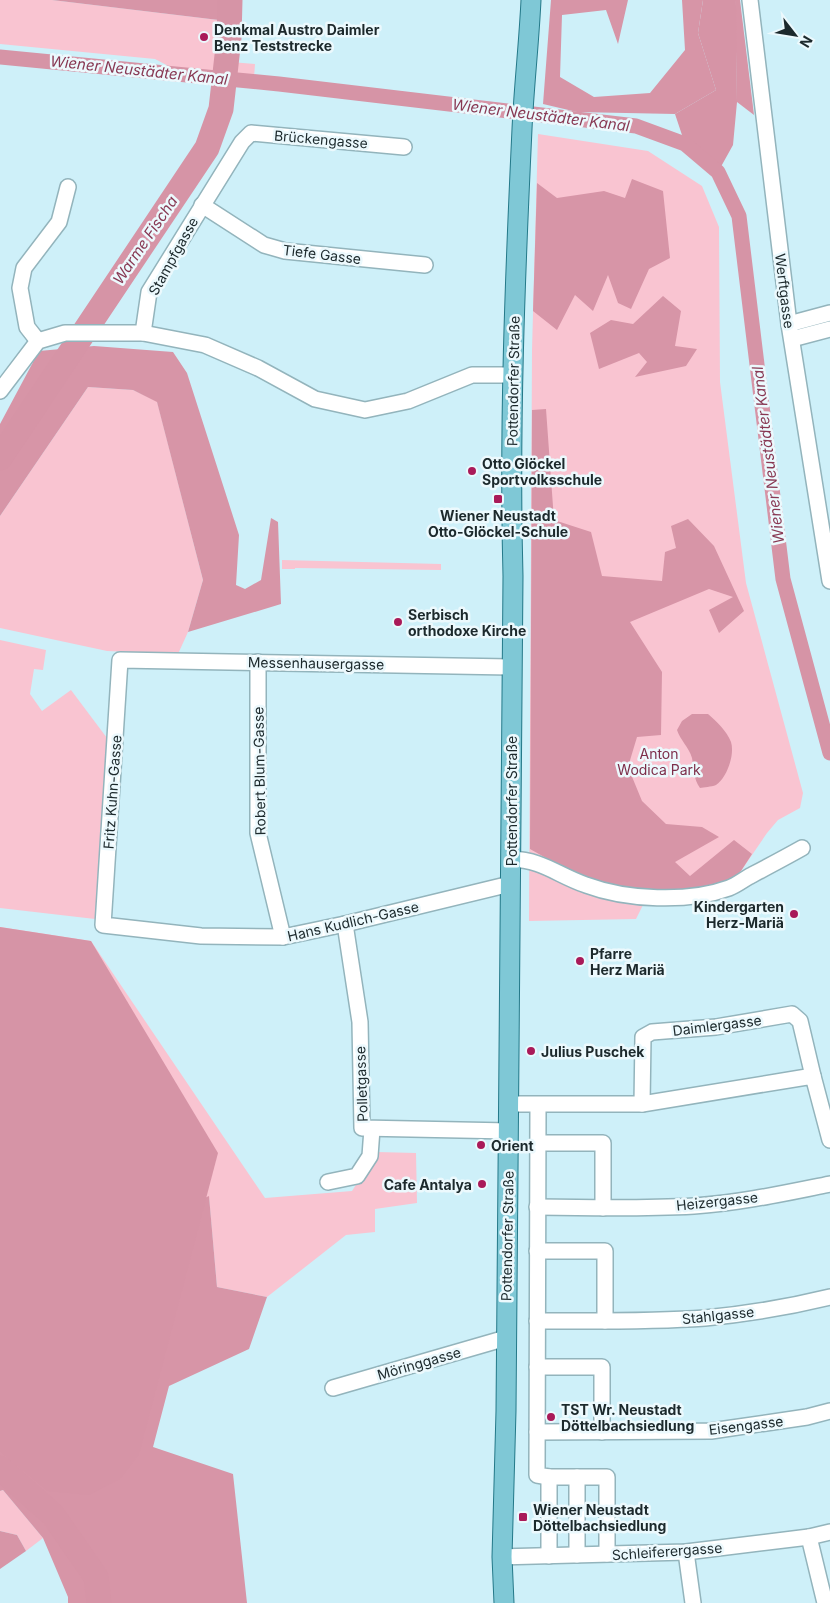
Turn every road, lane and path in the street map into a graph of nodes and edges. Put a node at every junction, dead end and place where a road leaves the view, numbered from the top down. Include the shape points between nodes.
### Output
1 (531, 0) edge
2 (750, 0) edge
3 (242, 142) joint
4 (404, 147) dead end
5 (68, 188) dead end
6 (202, 205) junction
7 (425, 265) dead end
8 (830, 313) edge
9 (830, 329) edge
10 (790, 331) junction
11 (143, 334) junction
12 (38, 341) junction
13 (512, 375) junction
14 (0, 391) edge
15 (829, 572) edge
16 (120, 660) joint
17 (258, 662) junction
18 (512, 667) junction
19 (802, 848) dead end
20 (511, 859) junction
21 (510, 884) junction
22 (345, 924) junction
23 (103, 925) joint
24 (283, 937) junction
25 (813, 1076) junction
26 (509, 1104) junction
27 (642, 1104) junction
28 (538, 1105) junction
29 (372, 1128) junction
30 (509, 1132) junction
31 (830, 1140) edge
32 (538, 1143) junction
33 (328, 1182) dead end
34 (830, 1184) edge
35 (537, 1207) junction
36 (603, 1208) junction
37 (537, 1251) junction
38 (830, 1297) edge
39 (537, 1321) junction
40 (605, 1321) junction
41 (506, 1338) junction
42 (537, 1367) junction
43 (333, 1388) dead end
44 (830, 1411) edge
45 (537, 1432) junction
46 (602, 1432) junction
47 (549, 1477) junction
48 (577, 1477) junction
49 (830, 1532) edge
50 (809, 1537) junction
51 (686, 1552) junction
52 (607, 1554) junction
53 (577, 1555) junction
54 (549, 1556) junction
55 (502, 1557) junction
56 (504, 1603) edge
57 (693, 1603) edge
58 (825, 1603) edge

1 - 13 main road, Pottendorfer Straße
2 - 10 street, Werftgasse
3 - 4 street, Brückengasse via 251,133
3 - 6 street, Stampfgasse
5 - 12 street via 60,222 24,268 20,288 28,327
6 - 7 street, Tiefe Gasse via 264,245 285,251
6 - 11 street, Stampfgasse via 149,292
8 - 10 street
9 - 10 street
10 - 15 street, Werftgasse
11 - 12 street via 65,333
11 - 13 street via 205,344 315,399 365,410 408,401 472,375
12 - 14 street
13 - 18 main road, Pottendorfer Straße
16 - 17 street, Messenhausergasse
16 - 23 street, Fritz Kuhn-Gasse
17 - 18 street, Messenhausergasse
17 - 24 street, Robert Blum-Gasse via 258,833
18 - 20 main road, Pottendorfer Straße
19 - 20 street via 729,888 686,898 648,898 606,891 585,885 546,866
20 - 21 main road, Pottendorfer Straße
21 - 22 street, Hans Kudlich-Gasse
21 - 26 main road, Pottendorfer Straße
22 - 24 street, Hans Kudlich-Gasse
22 - 29 street, Polletgasse via 360,1022 362,1128
23 - 24 street, Hans Kudlich-Gasse via 201,936
25 - 27 street
25 - 27 street, Daimlergasse via 800,1021 792,1014 716,1027 652,1032 644,1037
25 - 31 street, Daimlergasse
26 - 28 street
26 - 30 main road, Pottendorfer Straße
27 - 28 street
28 - 32 street
29 - 30 street, Polletgasse
29 - 33 street via 370,1156 357,1176
30 - 41 main road, Pottendorfer Straße
32 - 35 street
32 - 36 street via 603,1143
34 - 36 street, Heizergasse via 695,1206
35 - 36 street, Heizergasse
35 - 37 street
37 - 39 street
37 - 40 street via 605,1252
38 - 40 street, Stahlgasse via 789,1307 705,1318
39 - 40 street, Stahlgasse
39 - 42 street
41 - 43 street, Möringgasse
41 - 55 main road, Pottendorfer Straße
42 - 45 street
42 - 46 street via 602,1367
44 - 46 street, Eisengasse via 710,1431
45 - 46 street, Eisengasse
45 - 47 street via 537,1475
47 - 48 street
47 - 54 street
48 - 52 street via 607,1477
48 - 53 street
49 - 50 street, Schleiferergasse
50 - 51 street, Schleiferergasse
50 - 58 street
51 - 52 street, Schleiferergasse
51 - 57 street
52 - 53 street, Schleiferergasse
53 - 54 street, Schleiferergasse
54 - 55 street, Schleiferergasse
55 - 56 main road, Pottendorfer Straße

